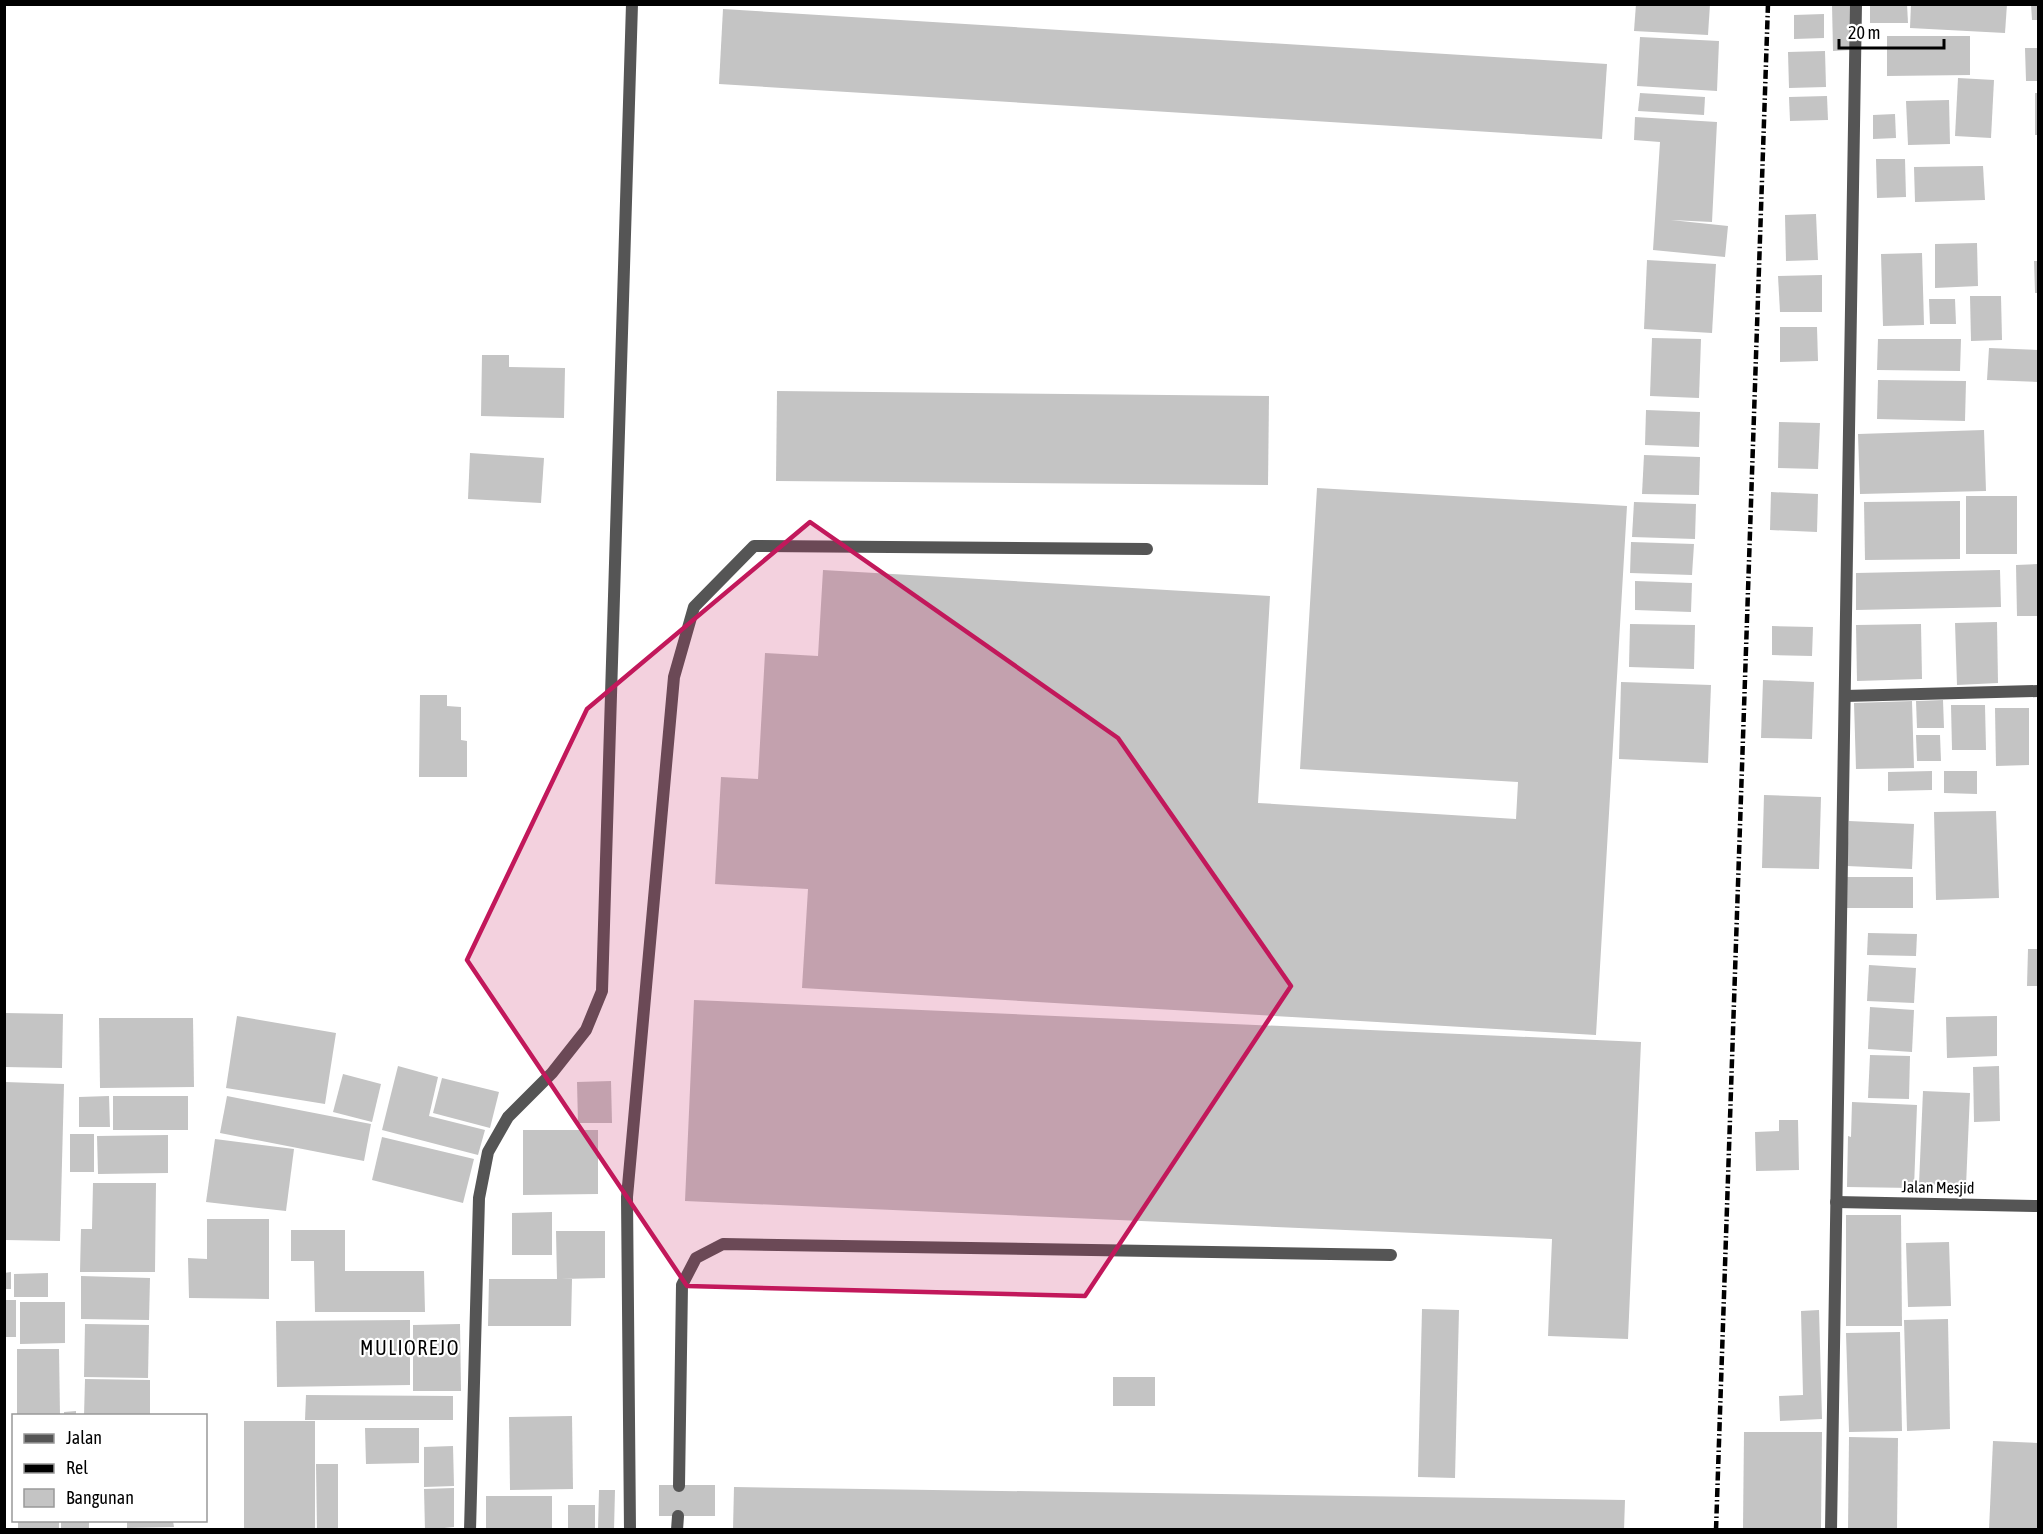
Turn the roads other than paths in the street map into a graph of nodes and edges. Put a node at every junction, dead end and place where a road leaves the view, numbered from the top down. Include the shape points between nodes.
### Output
1 (633, 4) edge
2 (1856, 4) edge
3 (1146, 549) dead end
4 (2038, 691) edge
5 (1845, 696) junction
6 (1836, 1202) junction
7 (2038, 1206) edge
8 (1391, 1255) dead end
9 (679, 1486) dead end
10 (678, 1516) dead end
11 (470, 1530) edge
12 (630, 1530) edge
13 (677, 1530) edge
14 (1831, 1530) edge

1 - 11 street via 602,991 586,1030 552,1073 508,1117 488,1152 479,1198
2 - 5 street
3 - 12 street via 754,546 694,607 674,677 627,1197
4 - 5 street
5 - 6 street
6 - 7 street, Jalan Mesjid
6 - 14 street
8 - 9 street via 723,1244 696,1258 682,1285
10 - 13 street

